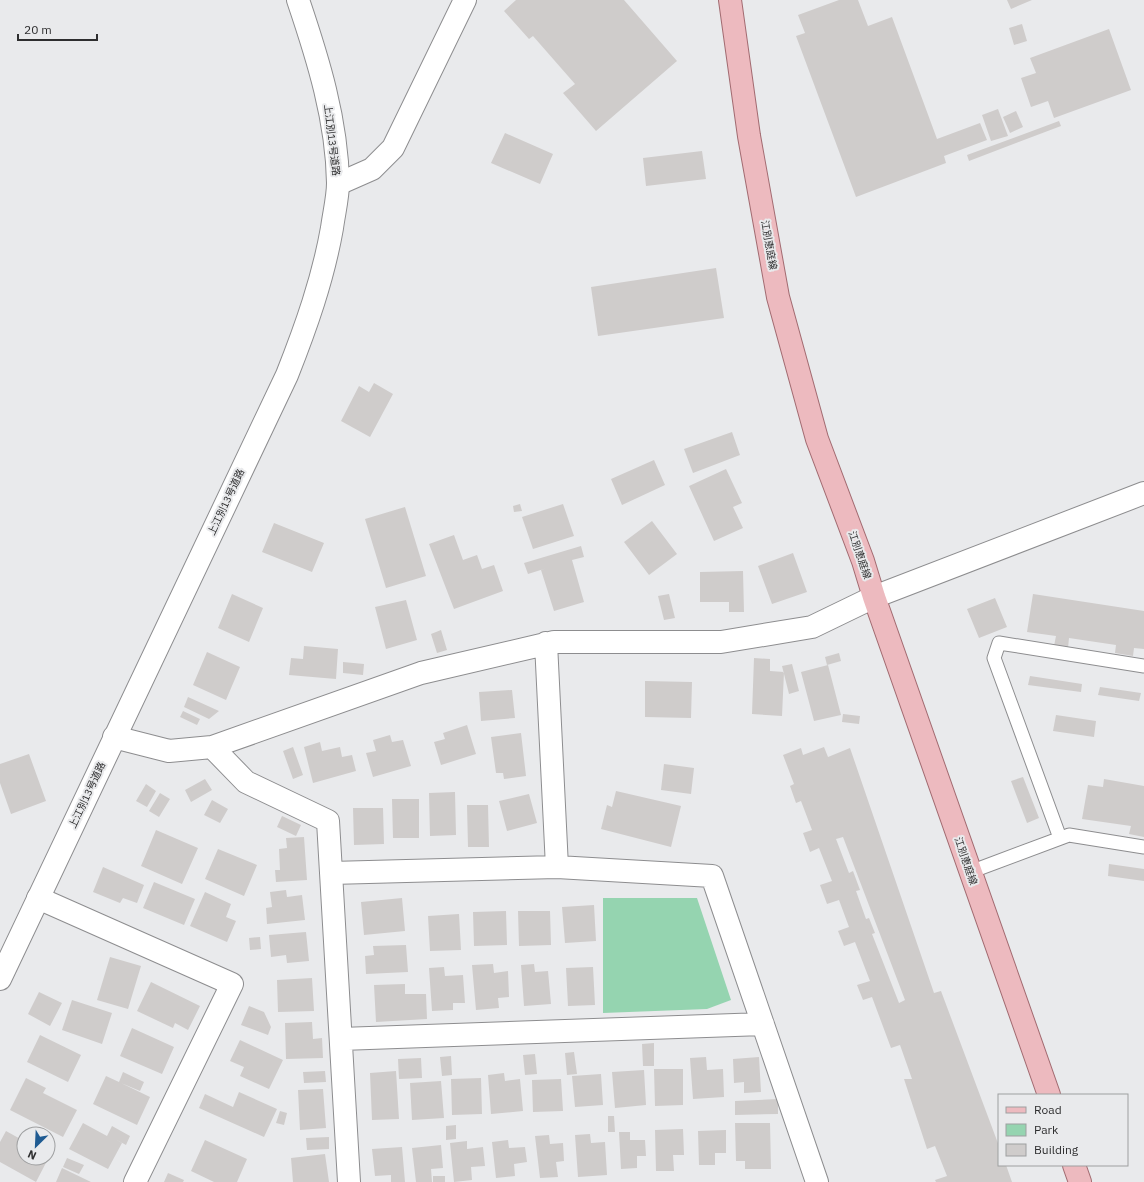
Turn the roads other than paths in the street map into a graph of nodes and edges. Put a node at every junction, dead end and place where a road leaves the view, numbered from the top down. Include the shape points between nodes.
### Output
1 (298, 0) edge
2 (465, 0) edge
3 (730, 0) edge
4 (338, 184) junction
5 (1144, 493) edge
6 (874, 597) junction
7 (546, 643) junction
8 (1144, 666) edge
9 (114, 737) junction
10 (212, 747) junction
11 (1060, 838) junction
12 (1144, 847) edge
13 (557, 867) junction
14 (970, 872) junction
15 (331, 873) junction
16 (38, 898) junction
17 (0, 979) edge
18 (763, 1024) junction
19 (341, 1039) junction
20 (1049, 1094) edge
21 (1074, 1166) edge
22 (135, 1182) edge
23 (349, 1182) edge
24 (817, 1182) edge
25 (1080, 1182) edge

1 - 4 street, 上江別13号道路 via 328,101
2 - 4 street via 393,148 372,168
3 - 6 main road, 江別恵庭線 via 749,136 778,297 817,439
4 - 9 street, 上江別13号道路 via 329,242 316,298 287,375
5 - 6 street
6 - 7 street via 812,627 721,642
6 - 14 main road, 江別恵庭線
7 - 10 street via 421,673
7 - 13 street
8 - 11 lane via 999,643 994,658
9 - 10 street via 169,751
9 - 16 street, 上江別13号道路
10 - 15 street via 246,782 328,821
11 - 12 lane via 1068,835
11 - 14 lane
13 - 15 street
13 - 18 street via 712,876
14 - 20 main road, 江別恵庭線
15 - 19 street
16 - 17 street, 上江別13号道路
16 - 22 street via 232,984
18 - 19 street
18 - 24 street
19 - 23 street
21 - 25 main road

